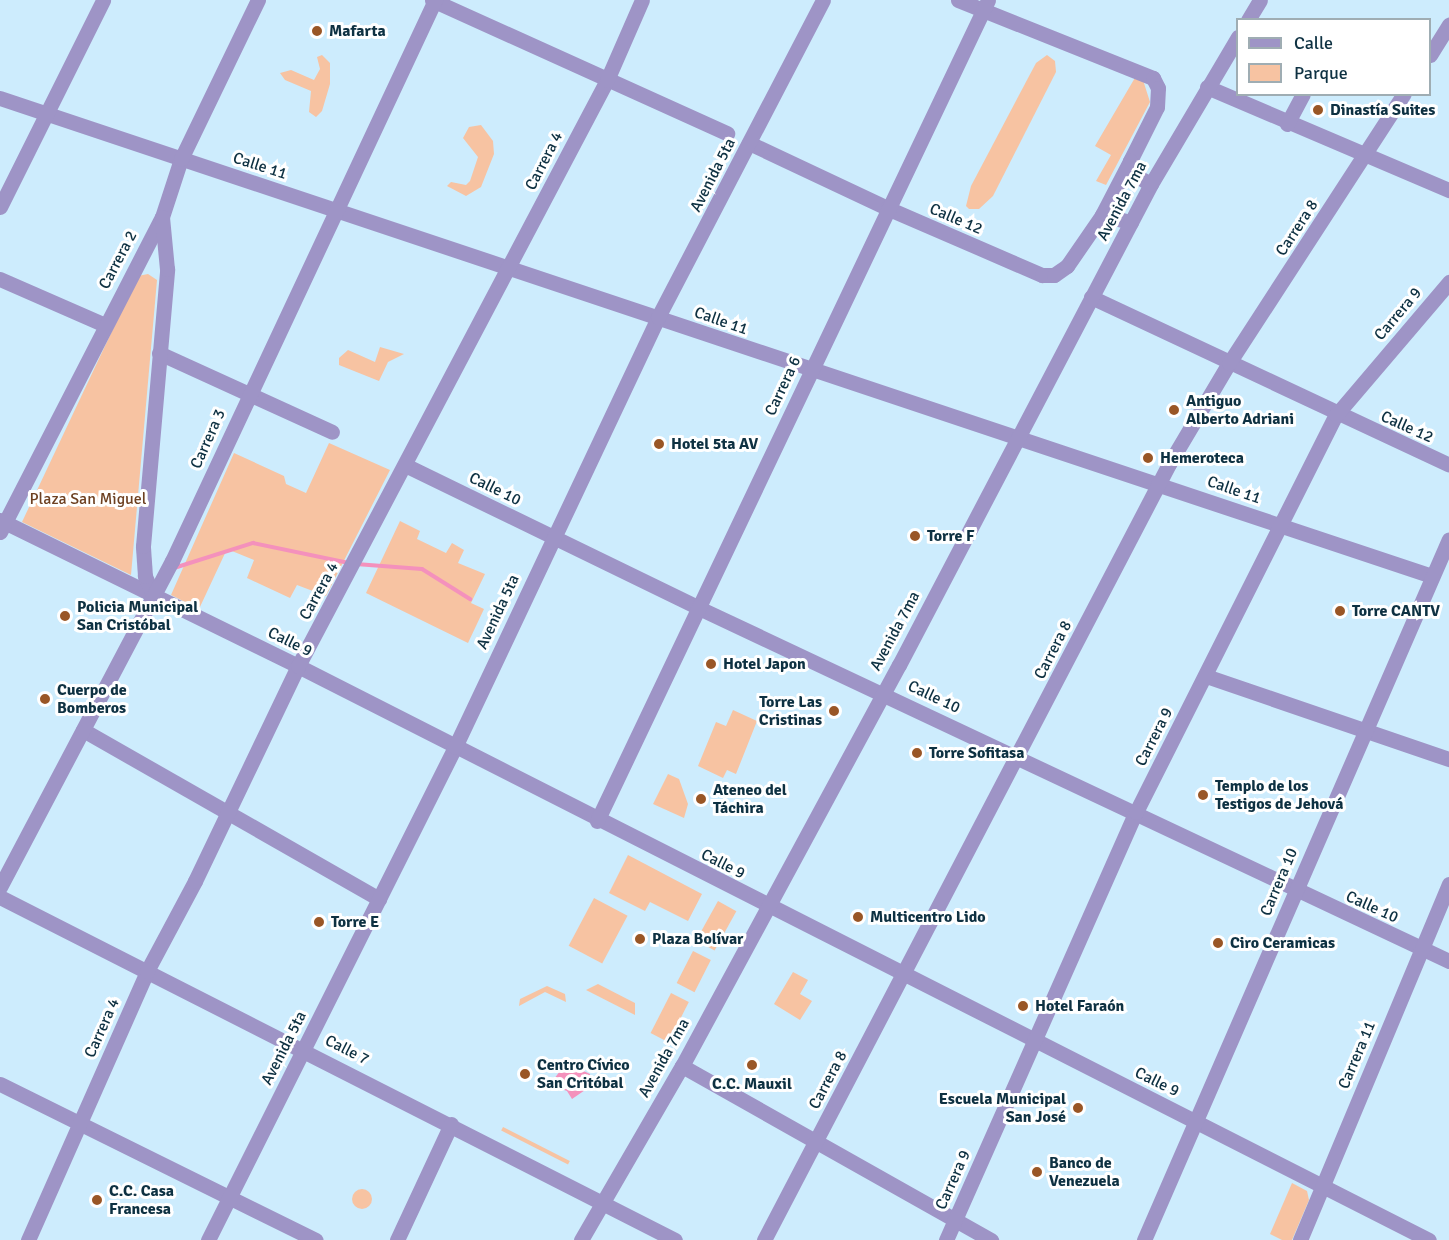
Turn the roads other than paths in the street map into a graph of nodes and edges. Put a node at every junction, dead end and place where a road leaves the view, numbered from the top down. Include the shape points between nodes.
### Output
1 (103, 0) edge
2 (258, 0) edge
3 (434, 0) edge
4 (642, 0) edge
5 (823, 0) edge
6 (958, 0) edge
7 (1260, 0) edge
8 (985, 5) edge
9 (1249, 18) edge
10 (1449, 24) edge
11 (1236, 40) edge
12 (1431, 53) edge
13 (607, 80) junction
14 (1207, 87) junction
15 (1302, 96) edge
16 (1403, 96) edge
17 (0, 98) edge
18 (47, 115) junction
19 (1287, 124) junction
20 (727, 133) dead end
21 (749, 143) junction
22 (1366, 155) junction
23 (181, 159) junction
24 (1130, 161) junction
25 (1151, 184) junction
26 (1449, 190) edge
27 (0, 207) edge
28 (887, 208) junction
29 (334, 210) junction
30 (1102, 215) junction
31 (162, 217) junction
32 (1131, 222) junction
33 (136, 263) junction
34 (509, 267) junction
35 (167, 269) junction
36 (0, 279) edge
37 (1449, 282) edge
38 (1091, 297) junction
39 (658, 317) junction
40 (105, 325) junction
41 (159, 353) junction
42 (1229, 363) junction
43 (810, 371) junction
44 (249, 394) junction
45 (1336, 415) junction
46 (332, 432) dead end
47 (1015, 440) junction
48 (405, 465) junction
49 (1449, 465) edge
50 (1159, 484) junction
51 (2, 525) edge
52 (1281, 525) junction
53 (553, 537) junction
54 (1449, 539) edge
55 (1431, 576) junction
56 (153, 595) junction
57 (701, 609) junction
58 (298, 666) junction
59 (1206, 676) junction
60 (883, 693) junction
61 (82, 730) junction
62 (1365, 732) junction
63 (455, 747) junction
64 (1018, 756) junction
65 (1449, 759) edge
66 (1136, 812) junction
67 (228, 813) junction
68 (597, 820) junction
69 (1449, 884) edge
70 (0, 887) edge
71 (1294, 891) junction
72 (0, 897) edge
73 (379, 899) junction
74 (766, 906) junction
75 (1422, 948) junction
76 (1449, 961) edge
77 (147, 971) junction
78 (904, 975) junction
79 (1034, 1042) junction
80 (304, 1048) junction
81 (682, 1066) junction
82 (0, 1084) edge
83 (1195, 1121) junction
84 (79, 1123) junction
85 (451, 1124) junction
86 (816, 1141) junction
87 (1322, 1186) junction
88 (229, 1198) junction
89 (602, 1201) junction
90 (955, 1220) junction
91 (1412, 1237) edge
92 (28, 1240) edge
93 (208, 1240) edge
94 (315, 1240) edge
95 (397, 1240) edge
96 (581, 1240) edge
97 (675, 1240) edge
98 (764, 1240) edge
99 (946, 1240) edge
100 (991, 1240) edge
101 (1144, 1240) edge
102 (1300, 1240) edge
103 (1430, 1240) edge

1 - 18 street
2 - 23 street, Carrera 2
3 - 13 street
3 - 29 street, Carrera 3
4 - 13 street, Carrera 4
5 - 21 street, Avenida 5ta
6 - 8 street
7 - 9 street
8 - 24 street, Calle 12 via 1153,78 1158,88 1157,106
8 - 28 street, Carrera 6
10 - 12 street
11 - 14 street, Avenida 7ma
13 - 20 street
13 - 34 street, Carrera 4
14 - 19 street
14 - 25 street, Avenida 7ma
15 - 19 street
16 - 22 street, Carrera 8
17 - 18 street, Calle 11
18 - 23 street, Calle 11
18 - 27 street
19 - 22 street
21 - 28 street, Calle 12
21 - 39 street, Avenida 5ta
22 - 26 street
22 - 42 street, Carrera 8
23 - 29 street, Calle 11
23 - 31 street, Carrera 2
24 - 25 street via 1134,175
24 - 30 street, Calle 12
25 - 32 street, Avenida 7ma
28 - 30 street, Calle 12 via 1042,274 1054,274 1067,266
28 - 43 street, Carrera 6
29 - 34 street, Calle 11
29 - 44 street, Carrera 3
30 - 32 street
31 - 33 street, Carrera 2
31 - 35 street
32 - 38 street, Avenida 7ma
33 - 35 street via 156,259
33 - 40 street, Carrera 2
34 - 39 street, Calle 11
34 - 48 street, Carrera 4
35 - 41 street
36 - 40 street
37 - 45 street, Carrera 9
38 - 42 street, Calle 12
38 - 47 street, Avenida 7ma
39 - 43 street, Calle 11
39 - 53 street, Avenida 5ta
40 - 51 street, Carrera 2
41 - 44 street
41 - 56 street via 143,546 145,576
42 - 45 street, Calle 12
42 - 50 street, Carrera 8
43 - 47 street, Calle 11
43 - 57 street, Carrera 6
44 - 46 street
44 - 56 street, Carrera 3
45 - 49 street, Calle 12
45 - 52 street, Carrera 9
47 - 50 street, Calle 11
47 - 60 street, Avenida 7ma
48 - 53 street, Calle 10
48 - 58 street, Carrera 4
50 - 52 street, Calle 11
50 - 64 street, Carrera 8
51 - 56 street, Calle 9
52 - 55 street, Calle 11
52 - 59 street, Carrera 9
53 - 57 street, Calle 10
53 - 63 street, Avenida 5ta
54 - 55 street, Carrera 10
55 - 62 street, Carrera 10
56 - 58 street, Calle 9
56 - 61 street, Carrera 3
57 - 60 street, Calle 10
57 - 68 street, Carrera 6
58 - 63 street, Calle 9
58 - 67 street, Carrera 4
59 - 62 street
59 - 66 street, Carrera 9
60 - 64 street, Calle 10
60 - 74 street, Avenida 7ma
61 - 67 street
61 - 70 street, Carrera 3
62 - 65 street
62 - 71 street, Carrera 10
63 - 68 street, Calle 9
63 - 73 street, Avenida 5ta
64 - 66 street, Calle 10
64 - 78 street, Carrera 8
66 - 71 street, Calle 10
66 - 79 street, Carrera 9
67 - 73 street
67 - 77 street, Carrera 4
68 - 74 street, Calle 9
69 - 75 street, Carrera 11
71 - 75 street, Calle 10
71 - 83 street, Carrera 10
72 - 77 street, Calle 7
73 - 80 street, Avenida 5ta
74 - 78 street, Calle 9
74 - 81 street, Avenida 7ma
75 - 76 street, Calle 10
75 - 87 street, Carrera 11
77 - 80 street, Calle 7
77 - 84 street, Carrera 4
78 - 79 street, Calle 9
78 - 86 street, Carrera 8
79 - 83 street, Calle 9
79 - 90 street, Carrera 9
80 - 85 street, Calle 7
80 - 88 street, Avenida 5ta
81 - 86 street
81 - 89 street, Avenida 7ma
82 - 84 street
83 - 87 street, Calle 9
83 - 101 street, Carrera 10
84 - 88 street
84 - 92 street, Carrera 4
85 - 89 street, Calle 7
85 - 95 street
86 - 90 street
86 - 98 street, Carrera 8
87 - 91 street, Calle 9
87 - 102 street, Carrera 11
88 - 93 street, Avenida 5ta
88 - 94 street
89 - 96 street, Avenida 7ma
89 - 97 street, Calle 7
90 - 99 street, Carrera 9
90 - 100 street
91 - 103 street, Calle 9

